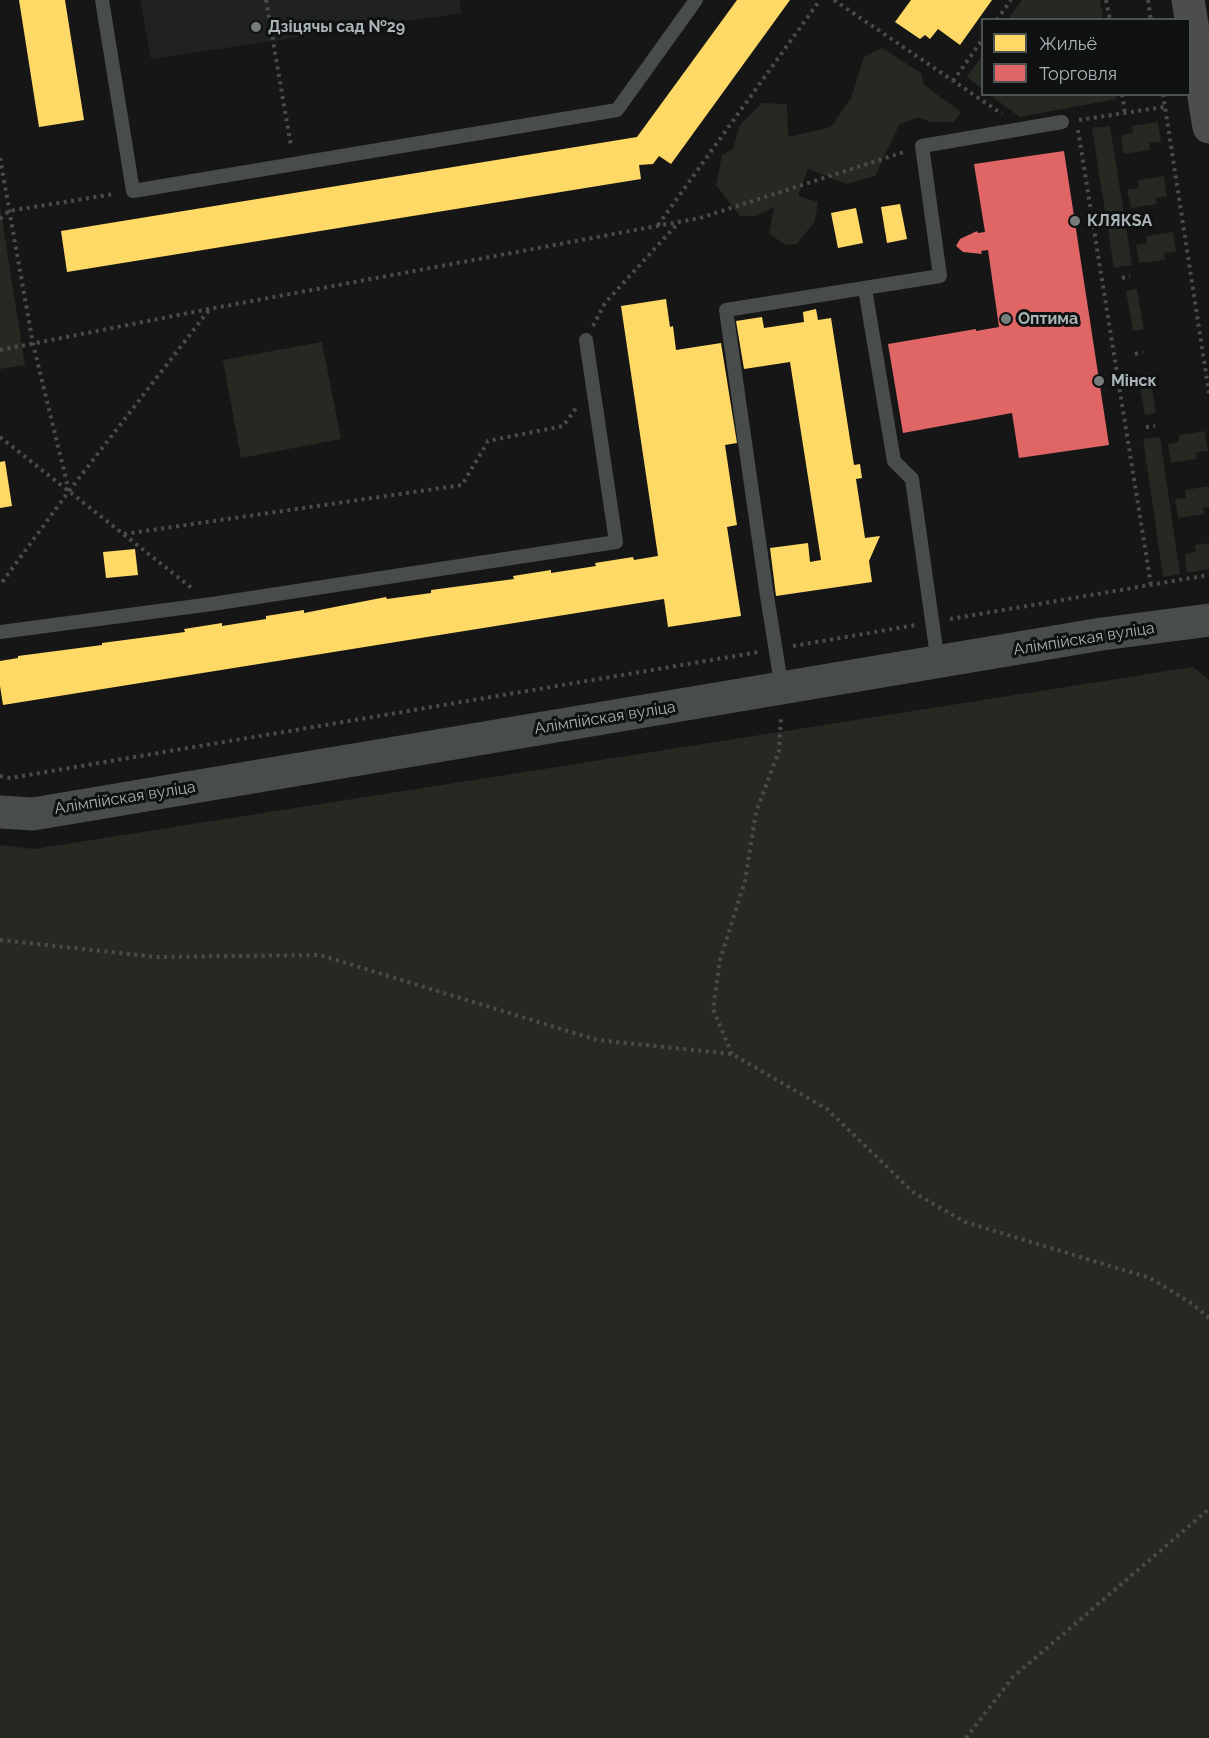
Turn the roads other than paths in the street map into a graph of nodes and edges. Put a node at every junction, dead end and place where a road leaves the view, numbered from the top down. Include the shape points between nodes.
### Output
1 (102, 0) edge
2 (696, 0) edge
3 (1188, 0) edge
4 (1191, 18) edge
5 (1191, 18) edge
6 (1062, 122) dead end
7 (1209, 127) edge
8 (865, 289) junction
9 (586, 340) road end
10 (1209, 620) edge
11 (0, 632) edge
12 (938, 663) junction
13 (782, 689) junction
14 (0, 812) edge

1 - 2 lane via 133,191 617,110
3 - 4 main road
5 - 7 main road
6 - 8 lane via 922,146 940,276
8 - 12 lane via 894,461 912,479
8 - 13 lane via 726,310
9 - 11 lane via 616,542
10 - 12 street, Алімпійская вуліца
12 - 13 street, Алімпійская вуліца
13 - 14 street, Алімпійская вуліца via 33,814

